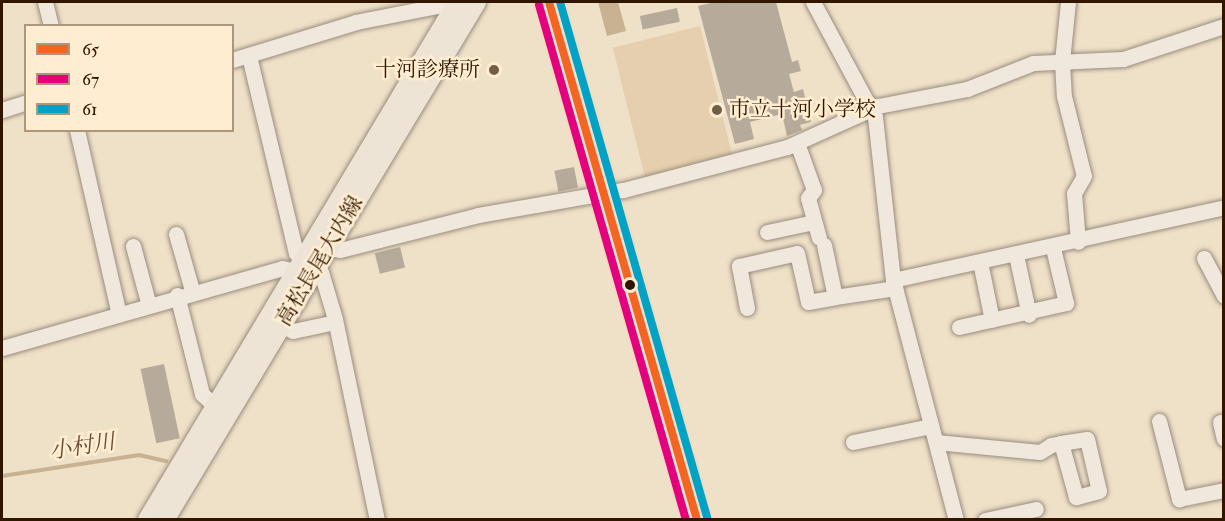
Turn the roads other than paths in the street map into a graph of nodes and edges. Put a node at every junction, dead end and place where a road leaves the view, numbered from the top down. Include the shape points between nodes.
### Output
1 (45, 2) edge
2 (458, 2) edge
3 (476, 2) edge
4 (549, 2) edge
5 (813, 2) edge
6 (1068, 2) edge
7 (50, 24) edge
8 (1224, 26) edge
9 (249, 56) junction
10 (234, 60) edge
11 (1062, 61) junction
12 (24, 103) edge
13 (871, 109) junction
14 (2, 110) edge
15 (77, 132) edge
16 (797, 143) junction
17 (602, 195) junction
18 (1224, 207) edge
19 (814, 222) junction
20 (767, 232) dead end
21 (176, 234) dead end
22 (1078, 242) junction
23 (133, 246) dead end
24 (1053, 248) junction
25 (1016, 255) junction
26 (1204, 258) dead end
27 (311, 261) junction
28 (980, 262) junction
29 (894, 284) junction
30 (192, 290) junction
31 (177, 295) junction
32 (1224, 296) edge
33 (835, 297) junction
34 (148, 302) junction
35 (747, 308) dead end
36 (118, 311) junction
37 (1029, 315) junction
38 (992, 320) junction
39 (336, 322) junction
40 (281, 325) junction
41 (959, 327) dead end
42 (2, 348) edge
43 (216, 406) junction
44 (1159, 421) dead end
45 (1220, 422) dead end
46 (931, 426) junction
47 (1224, 439) edge
48 (854, 442) dead end
49 (936, 442) junction
50 (1061, 443) dead end
51 (1224, 490) edge
52 (1036, 509) dead end
53 (148, 519) edge
54 (164, 519) edge
55 (377, 519) edge
56 (697, 519) edge
57 (956, 519) edge
58 (985, 519) edge

1 - 7 street
2 - 9 street via 356,22
2 - 27 main road, 高松長尾大内線
3 - 27 main road, 高松長尾大内線
4 - 17 main road
5 - 13 street
6 - 11 street
8 - 11 street via 1123,59
9 - 10 street
9 - 27 street via 291,237
11 - 13 street via 1033,63 967,89
11 - 22 street via 1064,96 1084,176 1074,193
12 - 14 street
13 - 16 street
13 - 29 street
15 - 36 street
16 - 17 street
16 - 19 street via 814,190 808,198
17 - 27 street
17 - 56 main road
18 - 22 street
19 - 20 street
19 - 33 street
21 - 30 street
22 - 24 street
23 - 34 street
24 - 25 street
24 - 37 street via 1066,303
25 - 28 street
25 - 37 street
26 - 32 street
27 - 30 street
27 - 39 street via 321,272
27 - 40 main road, 高松長尾大内線
27 - 43 main road, 高松長尾大内線
28 - 29 street
28 - 38 street
29 - 33 street
29 - 46 street
30 - 31 street
31 - 34 street
31 - 43 street via 202,394
33 - 35 street via 807,302 797,253 739,266
34 - 36 street
36 - 42 street
37 - 38 street
38 - 41 street
39 - 40 street via 293,332
39 - 55 street
40 - 54 main road, 高松長尾大内線
43 - 53 main road, 高松長尾大内線
44 - 51 street via 1179,499
45 - 47 street
46 - 48 street
46 - 49 street
49 - 50 street via 1040,452
49 - 57 street
52 - 58 street

